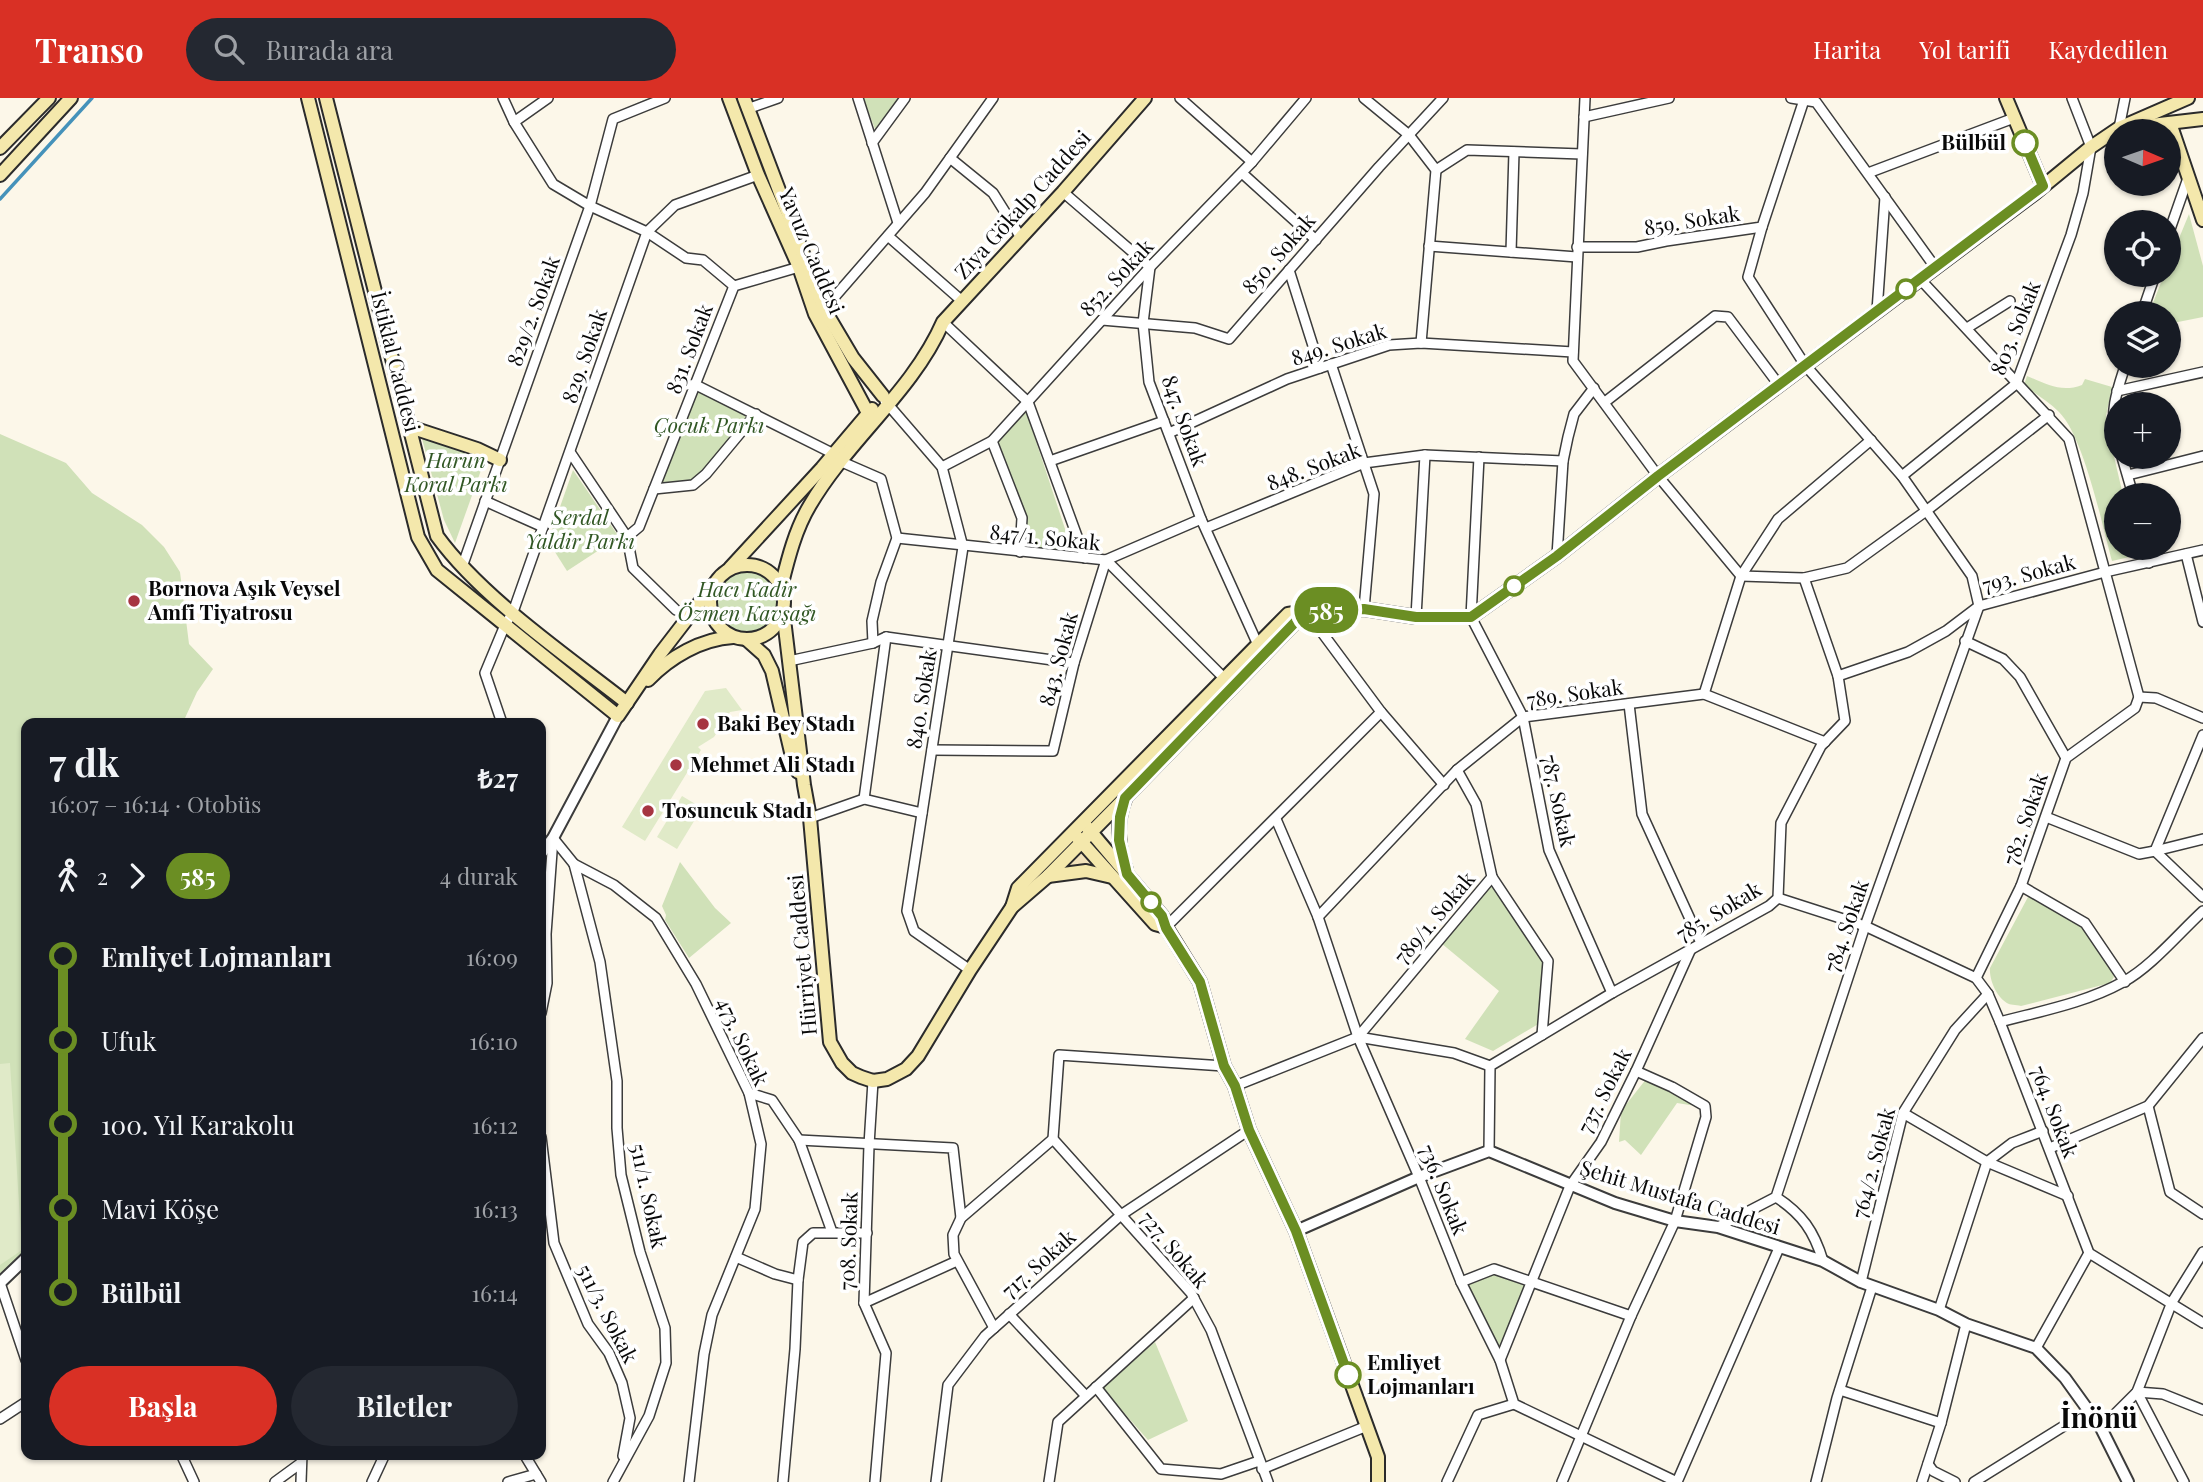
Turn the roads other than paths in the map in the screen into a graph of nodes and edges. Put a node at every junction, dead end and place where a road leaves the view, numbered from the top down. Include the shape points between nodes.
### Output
1 (49, 98) edge
2 (71, 98) edge
3 (308, 98) edge
4 (326, 98) edge
5 (503, 98) edge
6 (548, 98) edge
7 (665, 98) edge
8 (729, 98) edge
9 (778, 98) edge
10 (858, 98) edge
11 (905, 98) edge
12 (993, 98) edge
13 (1145, 98) edge
14 (1180, 98) edge
15 (1306, 98) edge
16 (1364, 98) edge
17 (1443, 98) edge
18 (1585, 98) edge
19 (1669, 98) edge
20 (1791, 98) edge
21 (2006, 98) edge
22 (2072, 98) edge
23 (2125, 98) edge
24 (2188, 98) edge
25 (1820, 99) edge
26 (1804, 100) junction
27 (746, 103) edge
28 (1584, 117) junction
29 (2014, 118) junction
30 (2121, 119) edge
31 (2140, 119) edge
32 (2203, 119) edge
33 (2181, 121) edge
34 (514, 122) junction
35 (1409, 135) junction
36 (2104, 138) edge
37 (872, 143) junction
38 (2091, 147) junction
39 (0, 148) edge
40 (1514, 152) junction
41 (1582, 155) junction
42 (2181, 156) edge
43 (950, 158) junction
44 (1252, 162) junction
45 (1436, 170) junction
46 (1242, 173) junction
47 (1868, 173) junction
48 (0, 175) edge
49 (758, 176) junction
50 (2188, 178) junction
51 (2043, 186) junction
52 (1063, 192) junction
53 (1885, 197) junction
54 (590, 206) junction
55 (2177, 210) edge
56 (2203, 220) edge
57 (898, 223) junction
58 (1762, 228) junction
59 (647, 232) junction
60 (888, 236) junction
61 (1020, 236) junction
62 (1316, 240) junction
63 (1429, 246) junction
64 (1577, 252) junction
65 (1511, 253) junction
66 (799, 267) junction
67 (1150, 267) junction
68 (1936, 267) junction
69 (1289, 270) junction
70 (1920, 279) junction
71 (734, 286) junction
72 (962, 300) junction
73 (2010, 301) dead end
74 (824, 309) junction
75 (1877, 311) junction
76 (1102, 320) junction
77 (943, 321) junction
78 (1143, 323) junction
79 (1967, 328) junction
80 (1421, 343) junction
81 (1573, 352) junction
82 (1331, 364) junction
83 (1805, 365) junction
84 (1320, 368) junction
85 (2203, 372) edge
86 (2121, 378) edge
87 (694, 384) junction
88 (2016, 384) junction
89 (1779, 385) junction
90 (1594, 388) junction
91 (2117, 391) joint
92 (885, 400) junction
93 (1028, 402) junction
94 (1605, 402) junction
95 (756, 415) junction
96 (2049, 415) junction
97 (871, 417) junction
98 (902, 421) junction
99 (1164, 421) junction
100 (410, 427) junction
101 (1169, 433) junction
102 (1871, 440) junction
103 (992, 441) junction
104 (570, 452) junction
105 (1425, 455) junction
106 (2203, 456) edge
107 (1479, 457) junction
108 (500, 460) junction
109 (1049, 461) junction
110 (1563, 461) junction
111 (833, 464) junction
112 (1364, 464) junction
113 (942, 467) junction
114 (2126, 469) edge
115 (2128, 475) junction
116 (1658, 476) junction
117 (1902, 476) junction
118 (2130, 483) edge
119 (654, 489) junction
120 (485, 501) junction
121 (1926, 510) junction
122 (1200, 519) junction
123 (544, 527) junction
124 (1206, 528) junction
125 (627, 537) junction
126 (897, 538) junction
127 (963, 547) junction
128 (2203, 550) edge
129 (1020, 552) junction
130 (2186, 554) junction
131 (1557, 556) junction
132 (1085, 558) junction
133 (1106, 560) junction
134 (2148, 560) edge
135 (2149, 563) junction
136 (462, 567) junction
137 (730, 568) junction
138 (2105, 572) junction
139 (1741, 576) junction
140 (1804, 579) junction
141 (713, 585) junction
142 (781, 587) junction
143 (1979, 606) junction
144 (1364, 609) junction
145 (676, 610) dead end
146 (783, 611) junction
147 (1306, 611) junction
148 (513, 612) junction
149 (1416, 617) junction
150 (1471, 617) junction
151 (2203, 622) edge
152 (505, 625) junction
153 (886, 637) junction
154 (740, 638) junction
155 (1965, 640) junction
156 (873, 643) junction
157 (1258, 645) junction
158 (948, 646) junction
159 (789, 662) junction
160 (1074, 663) junction
161 (1838, 676) junction
162 (1225, 678) junction
163 (1704, 694) junction
164 (2139, 697) junction
165 (626, 703) junction
166 (1629, 704) junction
167 (1381, 712) junction
168 (618, 716) junction
169 (1523, 717) junction
170 (500, 718) edge
171 (2203, 718) edge
172 (2203, 735) edge
173 (1825, 742) junction
174 (932, 750) junction
175 (2066, 758) junction
176 (1457, 771) junction
177 (804, 785) junction
178 (1444, 785) junction
179 (1125, 798) junction
180 (864, 799) junction
181 (922, 813) junction
182 (2046, 817) junction
183 (810, 818) junction
184 (1276, 819) junction
185 (1082, 832) junction
186 (553, 838) junction
187 (2203, 839) edge
188 (546, 847) edge
189 (2155, 851) junction
190 (574, 864) junction
191 (1127, 874) junction
192 (1048, 876) junction
193 (1112, 877) junction
194 (1492, 877) junction
195 (2021, 886) junction
196 (2203, 897) edge
197 (1778, 898) junction
198 (1012, 907) junction
199 (2203, 911) edge
200 (1318, 917) junction
201 (1865, 926) junction
202 (1166, 928) junction
203 (546, 934) edge
204 (546, 934) edge
205 (1701, 943) junction
206 (1690, 951) junction
207 (970, 970) junction
208 (1976, 978) junction
209 (2125, 982) junction
210 (546, 988) edge
211 (1612, 993) junction
212 (1988, 994) junction
213 (2000, 1022) junction
214 (1542, 1035) junction
215 (1358, 1037) junction
216 (2203, 1038) edge
217 (1224, 1066) junction
218 (1490, 1066) junction
219 (1636, 1071) junction
220 (873, 1080) junction
221 (1235, 1086) junction
222 (749, 1093) junction
223 (2148, 1106) junction
224 (1903, 1113) junction
225 (1249, 1130) junction
226 (2043, 1131) junction
227 (1053, 1139) junction
228 (799, 1140) junction
229 (869, 1145) junction
230 (2050, 1148) junction
231 (1489, 1151) junction
232 (1987, 1162) junction
233 (1419, 1177) junction
234 (546, 1178) edge
235 (1570, 1186) junction
236 (2068, 1196) junction
237 (1776, 1197) junction
238 (2203, 1214) edge
239 (1121, 1215) junction
240 (961, 1218) junction
241 (1675, 1220) junction
242 (1718, 1227) junction
243 (832, 1231) junction
244 (1296, 1231) junction
245 (867, 1233) junction
246 (1779, 1248) junction
247 (2203, 1252) edge
248 (2089, 1254) junction
249 (736, 1257) junction
250 (957, 1261) junction
251 (1823, 1261) junction
252 (21, 1263) edge
253 (798, 1280) junction
254 (1533, 1281) junction
255 (1461, 1282) junction
256 (0, 1283) edge
257 (1866, 1284) junction
258 (1194, 1298) junction
259 (2172, 1302) junction
260 (864, 1303) junction
261 (1939, 1310) junction
262 (1009, 1314) junction
263 (1631, 1317) junction
264 (2203, 1323) edge
265 (1966, 1324) junction
266 (994, 1328) junction
267 (21, 1339) edge
268 (2036, 1348) junction
269 (1500, 1360) junction
270 (1096, 1387) junction
271 (1840, 1390) junction
272 (2137, 1392) junction
273 (1086, 1396) junction
274 (1514, 1404) junction
275 (21, 1405) edge
276 (2203, 1410) edge
277 (2088, 1411) junction
278 (0, 1419) edge
279 (1941, 1423) junction
280 (1367, 1426) junction
281 (2101, 1429) junction
282 (1580, 1436) junction
283 (184, 1460) edge
284 (300, 1460) edge
285 (301, 1460) edge
286 (382, 1460) edge
287 (528, 1460) edge
288 (622, 1464) junction
289 (1928, 1464) junction
290 (1261, 1465) junction
291 (539, 1478) edge
292 (194, 1482) edge
293 (275, 1482) edge
294 (301, 1482) edge
295 (373, 1482) edge
296 (509, 1482) edge
297 (613, 1482) edge
298 (689, 1482) edge
299 (783, 1482) edge
300 (875, 1482) edge
301 (936, 1482) edge
302 (1049, 1482) edge
303 (1261, 1482) edge
304 (1268, 1482) edge
305 (1378, 1482) edge
306 (1447, 1482) edge
307 (1562, 1482) edge
308 (1677, 1482) edge
309 (1816, 1482) edge
310 (1922, 1482) edge
311 (1955, 1482) edge
312 (1973, 1482) edge
313 (2128, 1482) edge
314 (2184, 1482) edge

1 - 39 main road
2 - 48 main road
3 - 152 main road, İstiklal Caddesi via 418,537 437,570
4 - 100 main road, İstiklal Caddesi
5 - 34 street
6 - 34 street
7 - 54 street, 829/2. Sokak via 613,118
8 - 49 main road, Yavuz Caddesi
9 - 27 street
10 - 37 street
11 - 37 street
12 - 43 street
13 - 52 main road, Ziya Gökalp Caddesi
14 - 44 street
15 - 44 street, 852. Sokak
16 - 35 street
17 - 35 street, 850. Sokak
18 - 28 street
19 - 28 street
20 - 26 street
21 - 29 main road
22 - 38 street
23 - 30 street
24 - 31 main road
25 - 26 street
25 - 47 street
26 - 58 street, 859. Sokak
27 - 74 main road, Yavuz Caddesi
28 - 41 street
29 - 47 street
29 - 51 main road
32 - 33 main road
34 - 54 street via 553,184
35 - 45 street
35 - 62 street, 850. Sokak
36 - 38 main road
37 - 57 street
38 - 51 main road
38 - 88 street, 803. Sokak via 2071,235
40 - 41 street
40 - 45 street via 1467,150
40 - 65 street
41 - 64 street
42 - 50 main road
43 - 57 street
43 - 61 street via 993,193
44 - 46 street, 852. Sokak
45 - 63 street
46 - 62 street
46 - 67 street, 852. Sokak
47 - 53 street
49 - 59 street, 829. Sokak via 675,205
49 - 66 main road, Yavuz Caddesi
50 - 55 street
50 - 56 main road
51 - 68 main road
52 - 61 main road, Ziya Gökalp Caddesi
52 - 67 street
53 - 68 street
53 - 75 street
54 - 59 street
54 - 108 street, 829/2. Sokak
57 - 60 street
58 - 64 street, 859. Sokak
58 - 83 street via 1748,277
59 - 71 street via 687,258 703,260
59 - 104 street, 829. Sokak
60 - 72 street
60 - 74 street
61 - 72 main road, Ziya Gökalp Caddesi
62 - 69 street, 850. Sokak
63 - 65 street, 859. Sokak
63 - 80 street
64 - 65 street, 859. Sokak
64 - 81 street
66 - 71 street, 831. Sokak
66 - 97 main road, Yavuz Caddesi via 815,314
67 - 76 street, 852. Sokak
67 - 78 street, 847. Sokak
68 - 70 main road
69 - 78 street, 850. Sokak via 1229,338 1195,328
69 - 84 street
70 - 75 main road
70 - 79 street
71 - 87 street, 831. Sokak
72 - 77 main road, Ziya Gökalp Caddesi
73 - 79 street
74 - 92 main road, Yavuz Caddesi
75 - 83 main road
76 - 78 street, 850. Sokak
76 - 93 street, 852. Sokak
77 - 92 main road, Ziya Gökalp Caddesi via 934,341
77 - 93 street
78 - 99 street, 847. Sokak via 1149,382
79 - 88 street
80 - 81 street, 849. Sokak
80 - 82 street, 849. Sokak via 1389,345
81 - 90 street via 1573,361
82 - 84 street, 849. Sokak
82 - 112 street
83 - 89 main road
83 - 102 street
84 - 101 street, 849. Sokak
85 - 91 street
86 - 91 street
87 - 95 street
87 - 119 street, 831. Sokak
88 - 96 street
88 - 117 street, 803. Sokak
89 - 94 street via 1728,317 1715,316
89 - 116 main road
90 - 94 street
90 - 110 street via 1574,414
92 - 97 main road, Ziya Gökalp Caddesi
92 - 98 street, 840. Sokak
93 - 103 street, 852. Sokak
93 - 109 street
94 - 116 street
95 - 111 street
95 - 119 street via 693,485
96 - 121 street
96 - 138 street via 2069,439
97 - 98 street
97 - 111 main road, Ziya Gökalp Caddesi
98 - 113 street, 840. Sokak
99 - 101 street, 847. Sokak
99 - 109 street
100 - 108 main road
100 - 136 main road, İstiklal Caddesi via 437,536
101 - 122 street, 847. Sokak
102 - 117 street
102 - 139 street via 1778,519
103 - 113 street, 852. Sokak
103 - 129 street via 1022,518
104 - 123 street, 829. Sokak
104 - 125 street
105 - 107 street, 848. Sokak
105 - 112 street, 848. Sokak
105 - 149 street
106 - 115 street
107 - 110 street, 848. Sokak
107 - 150 street
108 - 120 street, 829/2. Sokak
109 - 132 street
110 - 131 street
111 - 126 street via 881,479
111 - 137 main road
111 - 142 main road via 809,506
112 - 124 street, 848. Sokak
112 - 144 street via 1374,494
113 - 127 street, 840. Sokak
114 - 115 street
115 - 118 street
116 - 131 main road
116 - 139 street
117 - 121 street
119 - 125 street, 831. Sokak via 639,527
120 - 123 street
120 - 136 street, 829/2. Sokak
121 - 140 street via 1846,568
121 - 143 street via 1972,576
122 - 124 street, 847. Sokak
122 - 133 street
123 - 148 street, 829. Sokak
124 - 157 street, 847. Sokak
125 - 145 street via 633,568
126 - 127 street, 847/1. Sokak
126 - 156 street via 872,621
127 - 129 street, 847/1. Sokak
127 - 158 street, 840. Sokak
128 - 130 street, 793. Sokak
129 - 132 street, 847/1. Sokak
130 - 135 street, 793. Sokak
130 - 151 street
131 - 150 main road
132 - 133 street, 847/1. Sokak
133 - 160 street, 843. Sokak
133 - 162 street, 847/1. Sokak
134 - 135 street
135 - 138 street, 793. Sokak
136 - 148 main road, İstiklal Caddesi
137 - 141 main road
137 - 142 main road via 741,564 765,569
138 - 143 street, 793. Sokak
138 - 164 street
139 - 140 street
139 - 163 street
140 - 161 street, 785. Sokak
141 - 154 main road via 710,610 715,622
141 - 165 main road
142 - 146 main road
143 - 155 street, 784. Sokak
143 - 161 street, 793. Sokak via 1908,652
144 - 147 main road
144 - 149 main road
146 - 154 main road via 769,631
146 - 159 main road
147 - 157 main road via 1288,614
147 - 167 street
147 - 179 main road
148 - 152 street, 829. Sokak
148 - 165 main road, İstiklal Caddesi
149 - 150 main road
150 - 169 street, 787. Sokak
152 - 168 main road, İstiklal Caddesi
152 - 170 street, 829. Sokak via 485,673
153 - 156 street
153 - 158 street
153 - 180 street
154 - 165 main road via 719,638 670,661
154 - 177 main road via 758,647 769,664 794,765
155 - 175 street via 2003,659 2020,677
155 - 201 street, 784. Sokak
156 - 159 street
157 - 162 main road
158 - 160 street
158 - 174 street, 840. Sokak
159 - 177 main road
160 - 174 street, 843. Sokak via 1053,751
161 - 173 street, 785. Sokak via 1845,721
162 - 185 main road
163 - 166 street, 789. Sokak
163 - 173 street, 789. Sokak
164 - 171 street via 2155,698
164 - 175 street, 782. Sokak via 2135,708
165 - 168 main road
166 - 169 street, 789. Sokak
166 - 205 street via 1642,814
167 - 178 street
167 - 184 street
168 - 186 street
169 - 176 street, 789. Sokak
169 - 211 street, 787. Sokak via 1549,850
172 - 189 street
173 - 197 street, 785. Sokak via 1781,823
174 - 181 street, 840. Sokak
175 - 182 street, 782. Sokak
176 - 178 street, 789. Sokak
176 - 194 street, 789/1. Sokak via 1476,804
177 - 183 main road, Hürriyet Caddesi
178 - 200 street, 789. Sokak
179 - 185 main road
179 - 191 main road via 1119,840
180 - 181 street
180 - 183 street
181 - 207 street, 840. Sokak via 908,911 914,931
182 - 189 street via 2139,853
182 - 195 street, 782. Sokak
183 - 220 main road, Hürriyet Caddesi via 830,1042 852,1073
184 - 200 street, 736. Sokak
184 - 202 street
185 - 191 main road
185 - 192 main road
185 - 193 main road
185 - 198 main road via 1018,888
186 - 188 street
186 - 190 street, 473. Sokak
186 - 203 street
187 - 189 street
189 - 196 street
190 - 222 street, 473. Sokak via 614,885 656,918 696,984
190 - 288 street, 511/1. Sokak via 600,962 617,1081 621,1175 665,1328 666,1363 649,1416
191 - 202 main road via 1162,916
192 - 193 main road via 1086,871
192 - 198 main road
193 - 202 main road via 1155,924
194 - 214 street via 1548,961
194 - 215 street, 789/1. Sokak
195 - 208 street, 782. Sokak
195 - 209 street via 2085,923
197 - 201 street, 764. Sokak
197 - 205 street, 785. Sokak
198 - 207 main road
199 - 209 street
200 - 215 street, 736. Sokak
201 - 208 street, 764. Sokak
201 - 237 street, 784. Sokak
202 - 217 main road via 1200,982
204 - 210 street
205 - 206 street, 785. Sokak
206 - 211 street, 785. Sokak
206 - 219 street, 737. Sokak
207 - 220 main road via 918,1056 897,1075
208 - 212 street, 764. Sokak
209 - 213 street via 2087,998
211 - 214 street, 785. Sokak
212 - 213 street, 764. Sokak
212 - 224 street, 764/2. Sokak via 1955,1030
213 - 226 street, 764. Sokak
214 - 218 street, 785. Sokak
215 - 218 street via 1454,1053
215 - 221 street
215 - 233 street, 736. Sokak
216 - 223 street
217 - 221 main road
217 - 227 street via 1059,1055
218 - 231 street
219 - 235 street, 737. Sokak via 1601,1142
219 - 241 street via 1705,1106 1705,1120
220 - 229 street, 708. Sokak
221 - 225 main road
222 - 228 street via 772,1100
222 - 249 street, 473. Sokak via 761,1144 760,1172 755,1209
223 - 230 street
223 - 238 street via 2170,1192
224 - 232 street
224 - 257 street, 764/2. Sokak
225 - 239 street, 717. Sokak
225 - 244 main road
226 - 230 street, 764. Sokak
226 - 232 street via 2012,1143
227 - 239 street, 727. Sokak
227 - 240 street
228 - 229 street
228 - 243 street
229 - 240 street via 953,1148
229 - 245 street, 708. Sokak
230 - 236 street, 764. Sokak
231 - 233 street
231 - 235 street, Şehit Mustafa Caddesi
232 - 236 street
232 - 261 street
233 - 244 street
233 - 255 street, 736. Sokak
234 - 288 street, 511/3. Sokak via 554,1243 579,1305 609,1353 625,1395 630,1418
235 - 241 street, Şehit Mustafa Caddesi
235 - 254 street, 737. Sokak
236 - 248 street, 764. Sokak
237 - 242 street
237 - 251 street, Şehit Mustafa Caddesi via 1797,1211
239 - 258 street, 727. Sokak
239 - 262 street, 717. Sokak
240 - 250 street via 953,1235
241 - 242 street, Şehit Mustafa Caddesi
241 - 263 street
242 - 246 street, Şehit Mustafa Caddesi
243 - 245 street
243 - 253 street via 813,1233 803,1242
244 - 280 main road
245 - 260 street, 708. Sokak
246 - 251 street, Şehit Mustafa Caddesi
246 - 308 street
247 - 259 street
248 - 259 street
248 - 268 street
249 - 253 street
249 - 298 street, 473. Sokak via 712,1315
250 - 260 street
250 - 266 street
251 - 257 street, Şehit Mustafa Caddesi
252 - 256 street
253 - 299 street
254 - 255 street via 1494,1269
254 - 263 street
254 - 269 street, 737. Sokak
255 - 269 street, 736. Sokak
256 - 267 street
257 - 261 street, Şehit Mustafa Caddesi
257 - 271 street, 764/2. Sokak
258 - 270 street
258 - 290 street, 727. Sokak via 1211,1330
259 - 264 street
259 - 272 street
260 - 300 street, 708. Sokak via 886,1353
261 - 265 street, Şehit Mustafa Caddesi
262 - 266 street, 717. Sokak
262 - 273 street
263 - 282 street
265 - 268 street, Şehit Mustafa Caddesi
265 - 279 street
266 - 301 street, 717. Sokak via 948,1384
268 - 277 street, Şehit Mustafa Caddesi via 2066,1378
269 - 274 street, 736. Sokak
270 - 273 street
270 - 290 street via 1161,1469 1221,1474
271 - 279 street
271 - 309 street, 764/2. Sokak
272 - 276 street via 2163,1394
272 - 281 street
272 - 314 street
273 - 302 street via 1058,1422
274 - 282 street
274 - 306 street via 1478,1415
275 - 278 street
277 - 281 street, Şehit Mustafa Caddesi
277 - 312 street
279 - 289 street
280 - 290 street
280 - 305 main road via 1378,1457
281 - 313 street, Şehit Mustafa Caddesi
282 - 307 street
282 - 308 street
283 - 292 street
284 - 293 street
285 - 294 street
286 - 295 street
287 - 291 street
288 - 297 street, 511/1. Sokak
289 - 310 street
289 - 311 street
290 - 303 street
290 - 304 street, 727. Sokak
291 - 296 street

